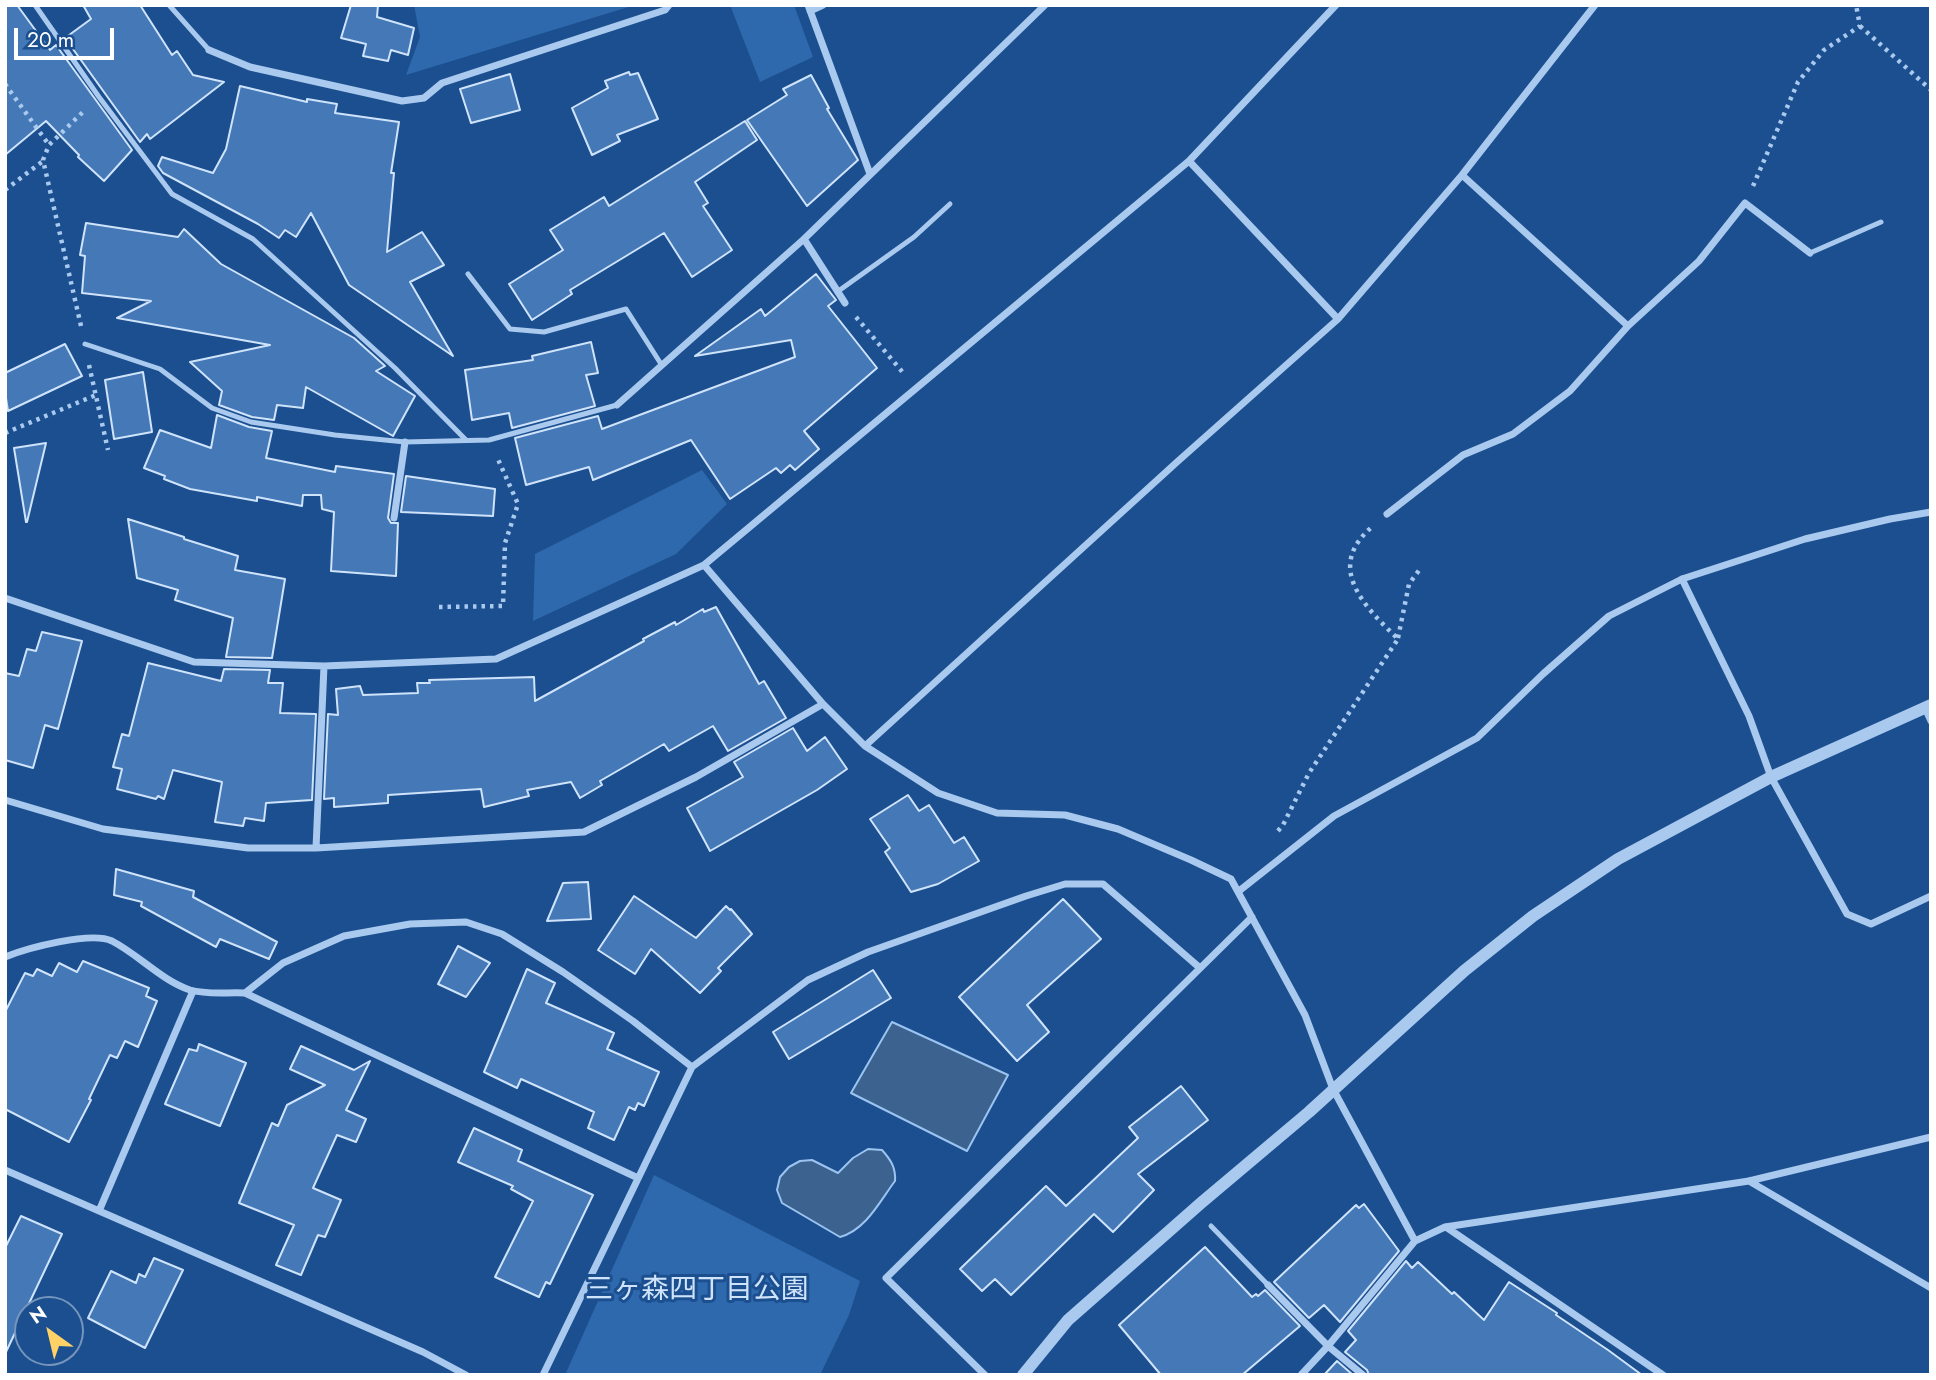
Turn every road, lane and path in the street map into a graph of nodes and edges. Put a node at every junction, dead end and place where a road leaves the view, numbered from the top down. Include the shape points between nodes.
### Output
1 (35, 5) edge
2 (169, 5) edge
3 (669, 5) edge
4 (823, 5) edge
5 (1045, 5) edge
6 (1336, 5) edge
7 (1595, 5) edge
8 (1856, 5) edge
9 (809, 8) edge
10 (1860, 26) junction
11 (209, 50) joint
12 (5, 84) edge
13 (1931, 90) edge
14 (99, 97) junction
15 (49, 145) junction
16 (43, 160) junction
17 (1189, 161) junction
18 (870, 174) junction
19 (1462, 175) junction
20 (5, 190) edge
21 (1745, 203) junction
22 (950, 204) dead end
23 (1881, 222) dead end
24 (804, 239) junction
25 (1810, 253) joint
26 (468, 274) dead end
27 (837, 292) junction
28 (845, 303) joint
29 (1338, 319) junction
30 (1628, 326) junction
31 (85, 344) junction
32 (661, 364) junction
33 (916, 389) junction
34 (96, 395) junction
35 (617, 405) joint
36 (5, 433) edge
37 (466, 440) junction
38 (489, 440) junction
39 (405, 442) junction
40 (108, 450) dead end
41 (1931, 512) edge
42 (1387, 514) joint
43 (394, 518) dead end
44 (704, 565) junction
45 (1420, 569) dead end
46 (1682, 579) junction
47 (5, 598) edge
48 (439, 607) dead end
49 (1398, 639) junction
50 (324, 666) junction
51 (822, 704) junction
52 (1928, 707) edge
53 (1931, 720) edge
54 (865, 746) junction
55 (1771, 777) junction
56 (5, 800) edge
57 (1275, 834) dead end
58 (316, 848) junction
59 (1238, 891) junction
60 (1931, 896) edge
61 (1252, 917) junction
62 (5, 957) edge
63 (1200, 968) junction
64 (193, 991) junction
65 (245, 993) junction
66 (692, 1066) junction
67 (1333, 1089) junction
68 (1931, 1136) edge
69 (5, 1170) edge
70 (638, 1178) junction
71 (1749, 1181) junction
72 (99, 1211) junction
73 (1211, 1226) dead end
74 (1446, 1227) junction
75 (1415, 1241) junction
76 (1268, 1285) joint
77 (1931, 1288) edge
78 (1328, 1346) junction
79 (466, 1375) edge
80 (543, 1375) edge
81 (985, 1375) edge
82 (1023, 1375) edge
83 (1301, 1375) edge
84 (1363, 1375) edge
85 (1663, 1375) edge

1 - 14 lane
2 - 11 lane
3 - 11 street via 442,83 424,98 402,102 250,66
4 - 9 street
5 - 18 street
6 - 17 street
7 - 19 street
8 - 10 path
9 - 18 street
10 - 13 path
10 - 21 path via 1824,50 1798,82
12 - 15 path
14 - 15 path
14 - 37 lane via 172,194 253,239 395,368
15 - 16 path
16 - 20 path
16 - 31 path
17 - 29 street
17 - 33 street
18 - 24 street
19 - 29 street
19 - 30 street
21 - 25 street
21 - 30 street via 1699,261
22 - 27 lane via 914,237
23 - 25 lane
24 - 27 street
24 - 32 street
26 - 32 lane via 510,329 544,332 626,309
27 - 28 street
28 - 33 path
29 - 54 street
30 - 42 street via 1570,391 1513,434 1463,455
31 - 34 path
31 - 39 lane via 160,369 212,408 251,422
32 - 35 street
33 - 44 street
34 - 36 path
34 - 40 path
35 - 38 lane
37 - 38 lane
37 - 39 lane
38 - 48 path via 517,504 505,543 503,606
39 - 43 street
41 - 46 street via 1805,539
42 - 49 path via 1361,536 1350,560 1352,582 1370,612
44 - 50 street via 496,659
44 - 51 street
45 - 49 path via 1409,584
46 - 55 street via 1749,716
46 - 59 street via 1609,616 1477,738 1334,816
47 - 50 street via 194,662
49 - 57 path via 1309,773
50 - 58 street
51 - 54 street
51 - 58 street via 696,777 584,832
52 - 53 street
52 - 55 street
54 - 59 street via 938,793 997,813 1065,815 1118,830 1231,879
55 - 60 street via 1847,914 1871,925
55 - 67 street via 1618,859 1533,916 1464,971
56 - 58 street via 103,829 248,848
59 - 61 street
61 - 63 street
61 - 67 street via 1305,1015
62 - 64 street via 78,939 109,940
63 - 66 street via 1103,884 1065,884 868,952 808,980
63 - 81 street via 886,1278
64 - 65 street
64 - 72 street
65 - 66 street via 282,963 344,936 410,924 466,922 502,934 563,972
65 - 70 street
66 - 70 street
67 - 75 street
67 - 82 street via 1068,1320
68 - 71 street
69 - 72 street
70 - 80 street
71 - 74 street
71 - 77 street
72 - 79 street
73 - 76 lane
74 - 75 street
74 - 85 street
75 - 78 street
76 - 78 street
78 - 83 street
78 - 84 street

